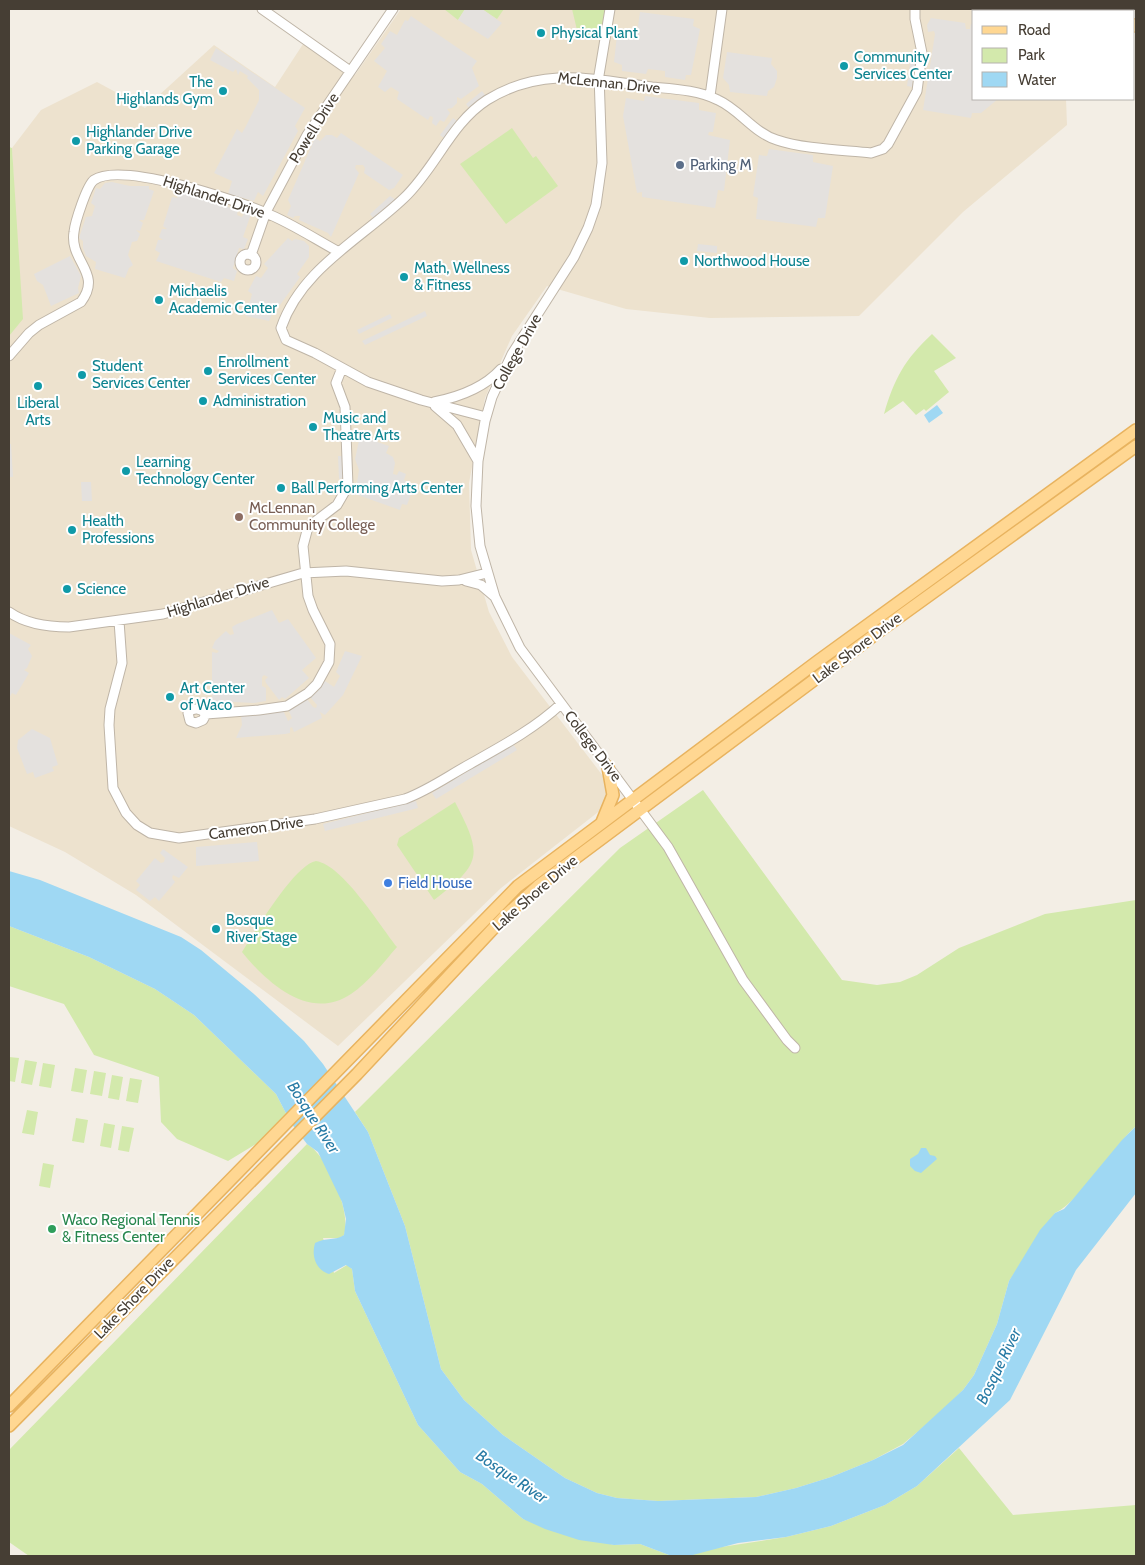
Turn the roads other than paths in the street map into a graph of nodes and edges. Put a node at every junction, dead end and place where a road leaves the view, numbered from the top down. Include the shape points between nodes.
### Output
1 (262, 9) edge
2 (393, 9) edge
3 (610, 9) edge
4 (722, 9) edge
5 (915, 9) edge
6 (350, 71) junction
7 (599, 80) junction
8 (710, 96) junction
9 (266, 212) junction
10 (339, 252) junction
11 (251, 255) dead end
12 (9, 356) edge
13 (509, 360) junction
14 (342, 368) junction
15 (431, 403) junction
16 (486, 417) junction
17 (1136, 430) edge
18 (1136, 446) edge
19 (478, 461) junction
20 (306, 573) junction
21 (487, 573) junction
22 (459, 580) junction
23 (495, 597) junction
24 (9, 612) edge
25 (119, 622) junction
26 (561, 704) junction
27 (206, 714) dead end
28 (608, 767) junction
29 (637, 805) junction
30 (602, 824) junction
31 (795, 1048) dead end
32 (9, 1406) edge
33 (9, 1426) edge

1 - 6 street
2 - 6 street, Powell Drive
3 - 7 street, College Drive
4 - 8 street
5 - 8 street, McLennan Drive via 922,53 917,91 888,144 878,152 775,140 725,103
6 - 9 street, Powell Drive via 307,135
7 - 8 street, McLennan Drive
7 - 10 street, McLennan Drive via 566,76 525,82 486,101 459,126 405,197
7 - 13 street, College Drive via 602,163 593,215 574,257
9 - 10 street, Highlander Drive
9 - 11 street, Powell Drive
9 - 12 street, Highlander Drive via 162,180 104,175 93,180 74,232 74,246 90,284 88,294 82,302 29,333
10 - 14 street, McLennan Drive via 296,296 281,332 286,340
13 - 15 street via 494,377 479,386
13 - 16 street, College Drive
14 - 15 street via 368,382
14 - 20 street via 336,383 345,407 348,486 337,504 308,527 303,546
15 - 16 street
15 - 19 street via 457,424
16 - 19 street, College Drive
17 - 29 main road, Lake Shore Drive via 818,661
18 - 29 main road, Lake Shore Drive
19 - 21 street, College Drive via 477,526
20 - 22 street, Highlander Drive via 346,571 427,581
20 - 25 street, Highlander Drive via 190,607
20 - 27 street via 308,596 330,644 329,662 317,684 287,706
21 - 22 street, Highlander Drive
21 - 23 street, College Drive
22 - 23 street, Highlander Drive via 481,585
23 - 26 street, College Drive via 520,648
24 - 25 street, Highlander Drive via 33,623 54,627
25 - 26 street, Cameron Drive via 122,663 109,725 113,788 126,813 137,825 164,837 180,838 273,826 405,800 516,738
26 - 28 street, College Drive
28 - 29 street, College Drive
28 - 30 main road via 613,795
29 - 30 main road, Lake Shore Drive
29 - 31 street, College Drive via 668,847 743,980
29 - 33 main road, Lake Shore Drive via 517,905 357,1074
30 - 32 main road, Lake Shore Drive via 558,854 504,898

